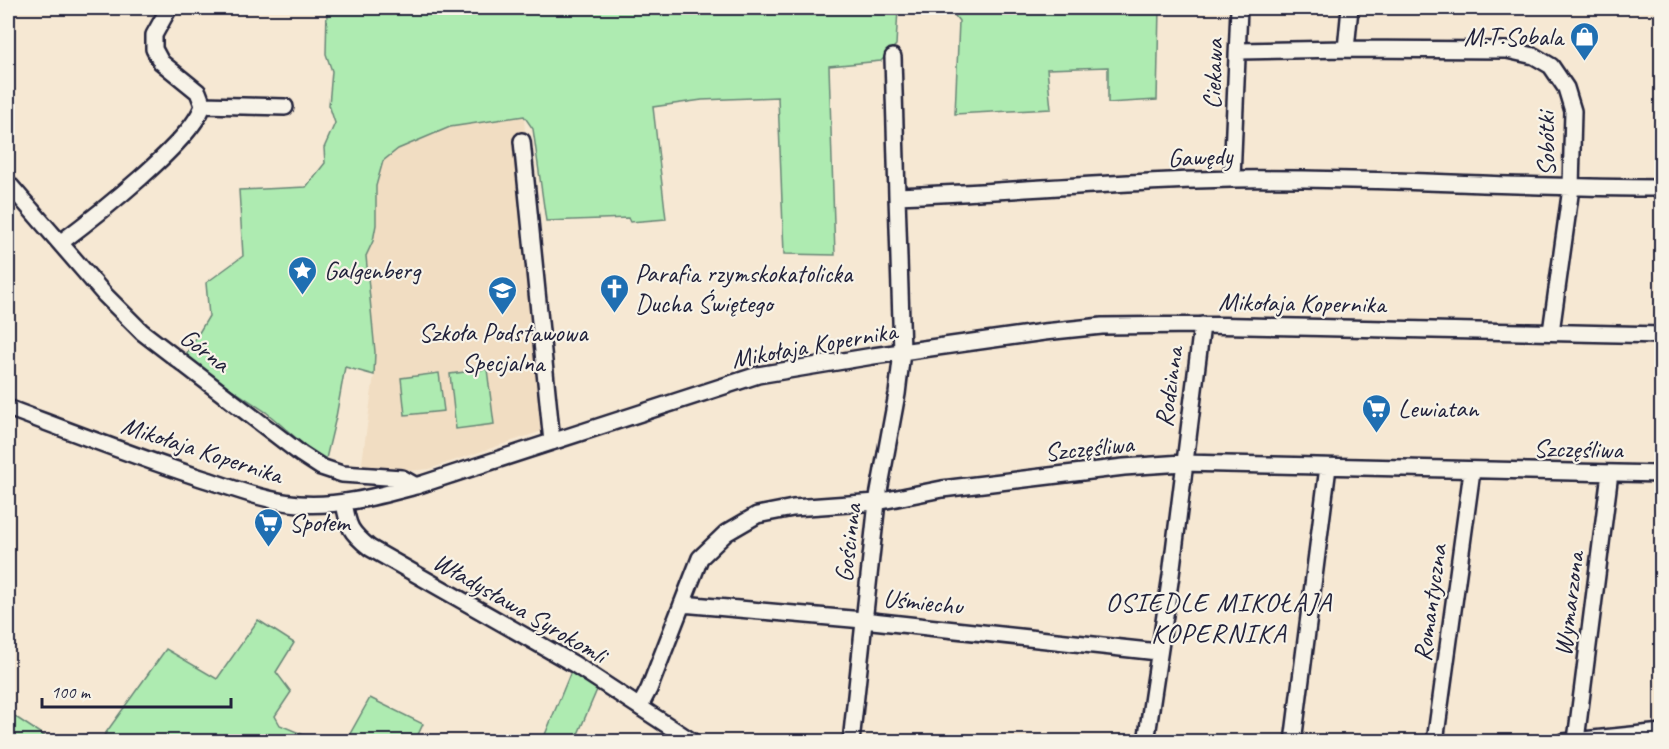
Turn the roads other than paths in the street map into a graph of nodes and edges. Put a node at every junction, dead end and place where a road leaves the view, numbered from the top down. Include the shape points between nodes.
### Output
1 (169, 8) edge
2 (1239, 8) edge
3 (1350, 8) edge
4 (1346, 49) junction
5 (1239, 51) junction
6 (893, 57) dead end
7 (203, 105) junction
8 (285, 106) dead end
9 (522, 141) dead end
10 (1233, 179) junction
11 (8, 183) edge
12 (1571, 188) junction
13 (1662, 188) edge
14 (897, 196) junction
15 (60, 243) junction
16 (1202, 325) junction
17 (1551, 332) junction
18 (1662, 335) edge
19 (902, 352) junction
20 (8, 408) edge
21 (552, 442) junction
22 (1184, 463) junction
23 (1328, 466) junction
24 (1472, 471) junction
25 (1610, 473) junction
26 (1662, 474) edge
27 (416, 486) junction
28 (344, 502) junction
29 (877, 502) junction
30 (682, 604) junction
31 (863, 620) junction
32 (1158, 652) junction
33 (639, 706) junction
34 (1662, 732) edge
35 (693, 741) edge
36 (856, 741) edge
37 (1146, 741) edge
38 (1293, 741) edge
39 (1435, 741) edge
40 (1569, 741) edge

1 - 7 street via 154,35 154,49 161,62 198,92
2 - 5 street, Ciekawa
3 - 4 street
4 - 5 street, Sobótki
4 - 12 street, Sobótki via 1507,50 1534,56 1551,66 1566,88 1573,111
5 - 10 street, Ciekawa
6 - 14 street
7 - 8 street
7 - 15 street via 195,121 162,159
9 - 21 street
10 - 12 street, Gawędy
10 - 14 street, Gawędy
11 - 15 street, Górna
12 - 13 street, Gawędy
12 - 17 street, Sobótki
14 - 19 street
15 - 27 street, Górna via 142,332 301,454 342,474 402,478
16 - 17 street, Mikołaja Kopernika
16 - 19 street, Mikołaja Kopernika via 1102,326
16 - 22 street, Rodzinna
17 - 18 street, Mikołaja Kopernika
19 - 21 street, Mikołaja Kopernika via 758,375
19 - 29 street, Gościnna
20 - 28 street, Mikołaja Kopernika via 258,496 300,504
21 - 27 street, Mikołaja Kopernika
22 - 23 street, Szczęśliwa
22 - 29 street, Szczęśliwa via 965,487
22 - 32 street, Rodzinna
23 - 24 street, Szczęśliwa
23 - 38 street
24 - 25 street, Szczęśliwa
24 - 39 street, Romantyczna
25 - 26 street, Szczęśliwa
25 - 40 street, Wymarzona
27 - 28 street, Mikołaja Kopernika
28 - 33 street, Władysława Syrokomli via 348,526 370,548 574,664
29 - 30 street, Szczęśliwa via 793,508 757,516 726,533 700,558
29 - 31 street, Gościnna
30 - 31 street, Uśmiechu
30 - 33 street, Szczęśliwa
31 - 32 street, Uśmiechu
31 - 36 street, Gościnna
32 - 37 street, Rodzinna
33 - 35 street, Władysława Syrokomli
34 - 40 street

